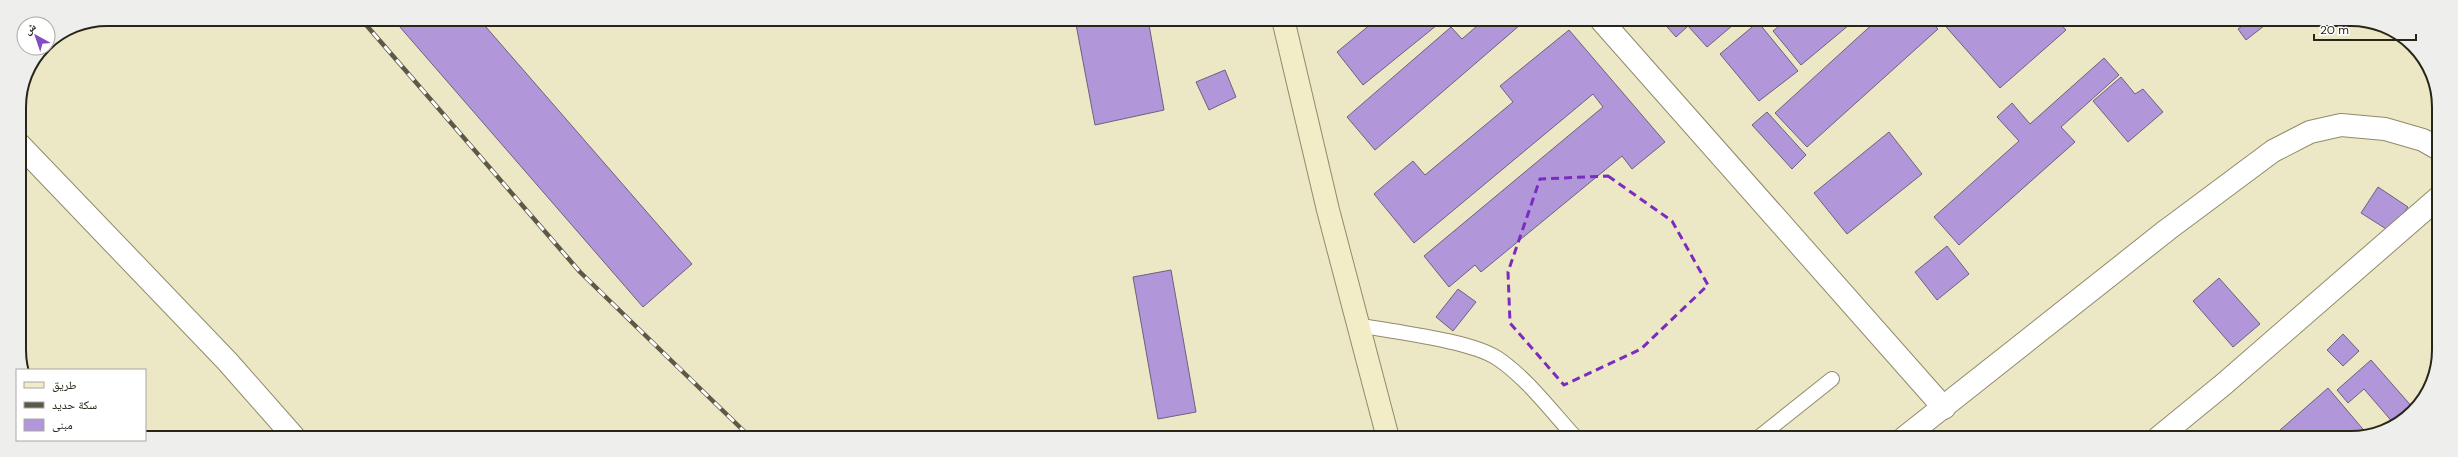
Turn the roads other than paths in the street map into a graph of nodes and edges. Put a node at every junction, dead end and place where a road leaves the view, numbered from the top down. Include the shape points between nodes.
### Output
1 (1285, 26) edge
2 (1606, 26) edge
3 (2432, 145) edge
4 (26, 151) edge
5 (2432, 203) edge
6 (1358, 325) junction
7 (1832, 379) dead end
8 (1944, 408) junction
9 (289, 431) edge
10 (1386, 431) edge
11 (1570, 431) edge
12 (1767, 431) edge
13 (1913, 431) edge
14 (2167, 431) edge

1 - 6 main road
2 - 8 street
3 - 8 street via 2385,129 2341,126 2310,132 2274,151 2043,326
4 - 9 street via 227,361
5 - 14 street
6 - 10 main road
6 - 11 lane via 1471,347 1496,358 1517,374
7 - 12 lane
8 - 13 street

